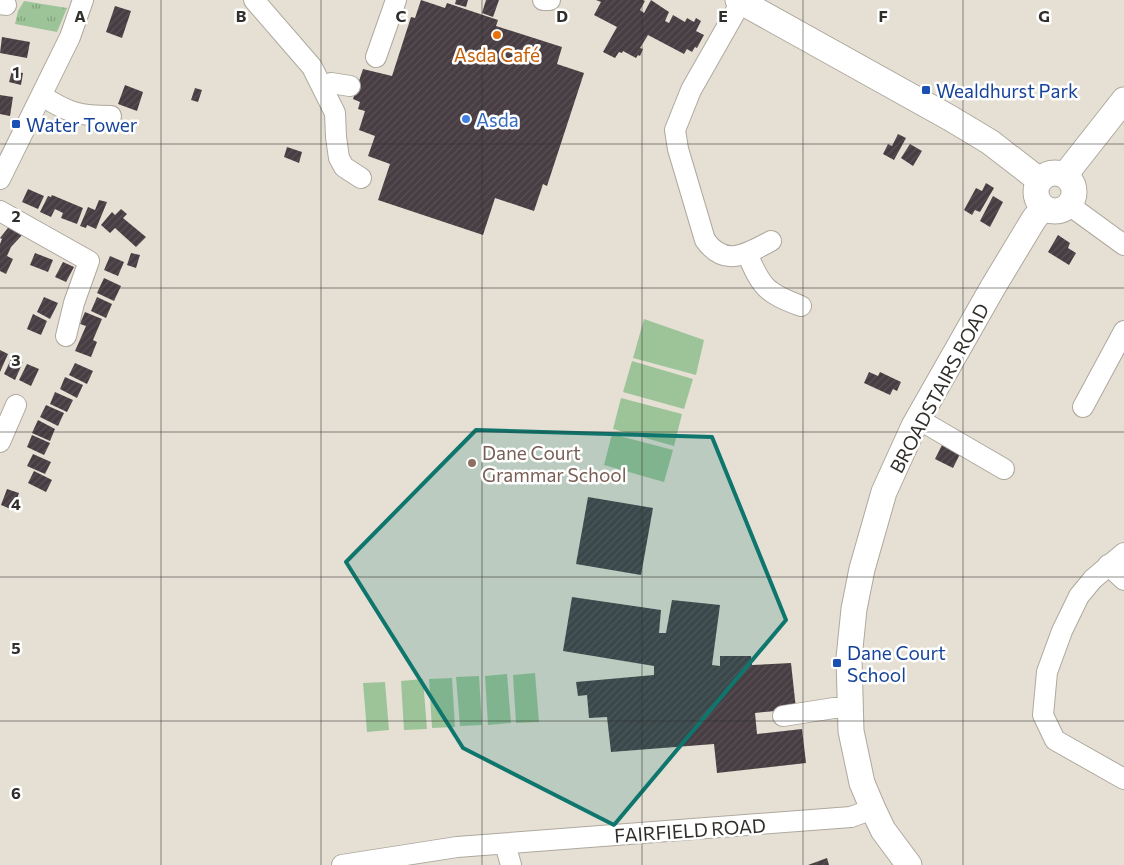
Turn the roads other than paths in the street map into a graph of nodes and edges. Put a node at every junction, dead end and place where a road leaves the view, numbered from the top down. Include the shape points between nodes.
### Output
1 (84, 0) edge
2 (254, 0) edge
3 (396, 0) edge
4 (543, 0) edge
5 (550, 0) edge
6 (739, 1) edge
7 (376, 57) dead end
8 (323, 86) junction
9 (350, 86) dead end
10 (42, 96) junction
11 (1124, 100) edge
12 (111, 116) dead end
13 (1065, 175) junction
14 (361, 178) dead end
15 (0, 179) edge
16 (1039, 180) junction
17 (1069, 205) junction
18 (1043, 208) junction
19 (0, 211) edge
20 (771, 241) dead end
21 (1124, 245) edge
22 (748, 253) junction
23 (801, 306) dead end
24 (1124, 331) edge
25 (66, 336) dead end
26 (1084, 394) dead end
27 (8, 412) edge
28 (918, 419) junction
29 (0, 442) edge
30 (1004, 469) dead end
31 (1124, 553) edge
32 (1108, 565) junction
33 (1124, 580) edge
34 (850, 708) junction
35 (783, 716) dead end
36 (1124, 779) edge
37 (873, 809) junction
38 (505, 844) junction
39 (342, 865) edge
40 (511, 865) edge
41 (909, 865) edge

1 - 10 street
2 - 8 street via 312,67
3 - 7 street
4 - 5 street
6 - 16 main road via 950,118 990,142
6 - 22 street via 691,90 675,130 705,240 720,256
8 - 9 street via 331,83
8 - 14 street via 335,113 340,158 344,167
10 - 12 street via 60,108 85,116
10 - 15 street
11 - 13 main road
13 - 16 main road via 1048,173
13 - 17 main road via 1074,189
16 - 18 main road via 1035,192
17 - 18 main road via 1060,211
17 - 21 street
18 - 28 main road, BROADSTAIRS ROAD via 1008,261
19 - 25 street via 94,263 74,303
20 - 22 street
22 - 23 street via 766,290
24 - 26 street
27 - 29 street
28 - 30 street
28 - 34 main road, BROADSTAIRS ROAD via 884,492 862,569 849,658
31 - 32 street
32 - 33 street
32 - 36 street via 1079,596 1062,631 1047,672 1044,715 1054,740
34 - 35 street
34 - 37 main road, BROADSTAIRS ROAD via 856,759
37 - 38 street, FAIRFIELD ROAD via 851,817
37 - 41 main road, BROADSTAIRS ROAD via 883,830
38 - 39 street, FAIRFIELD ROAD via 457,847
38 - 40 street

